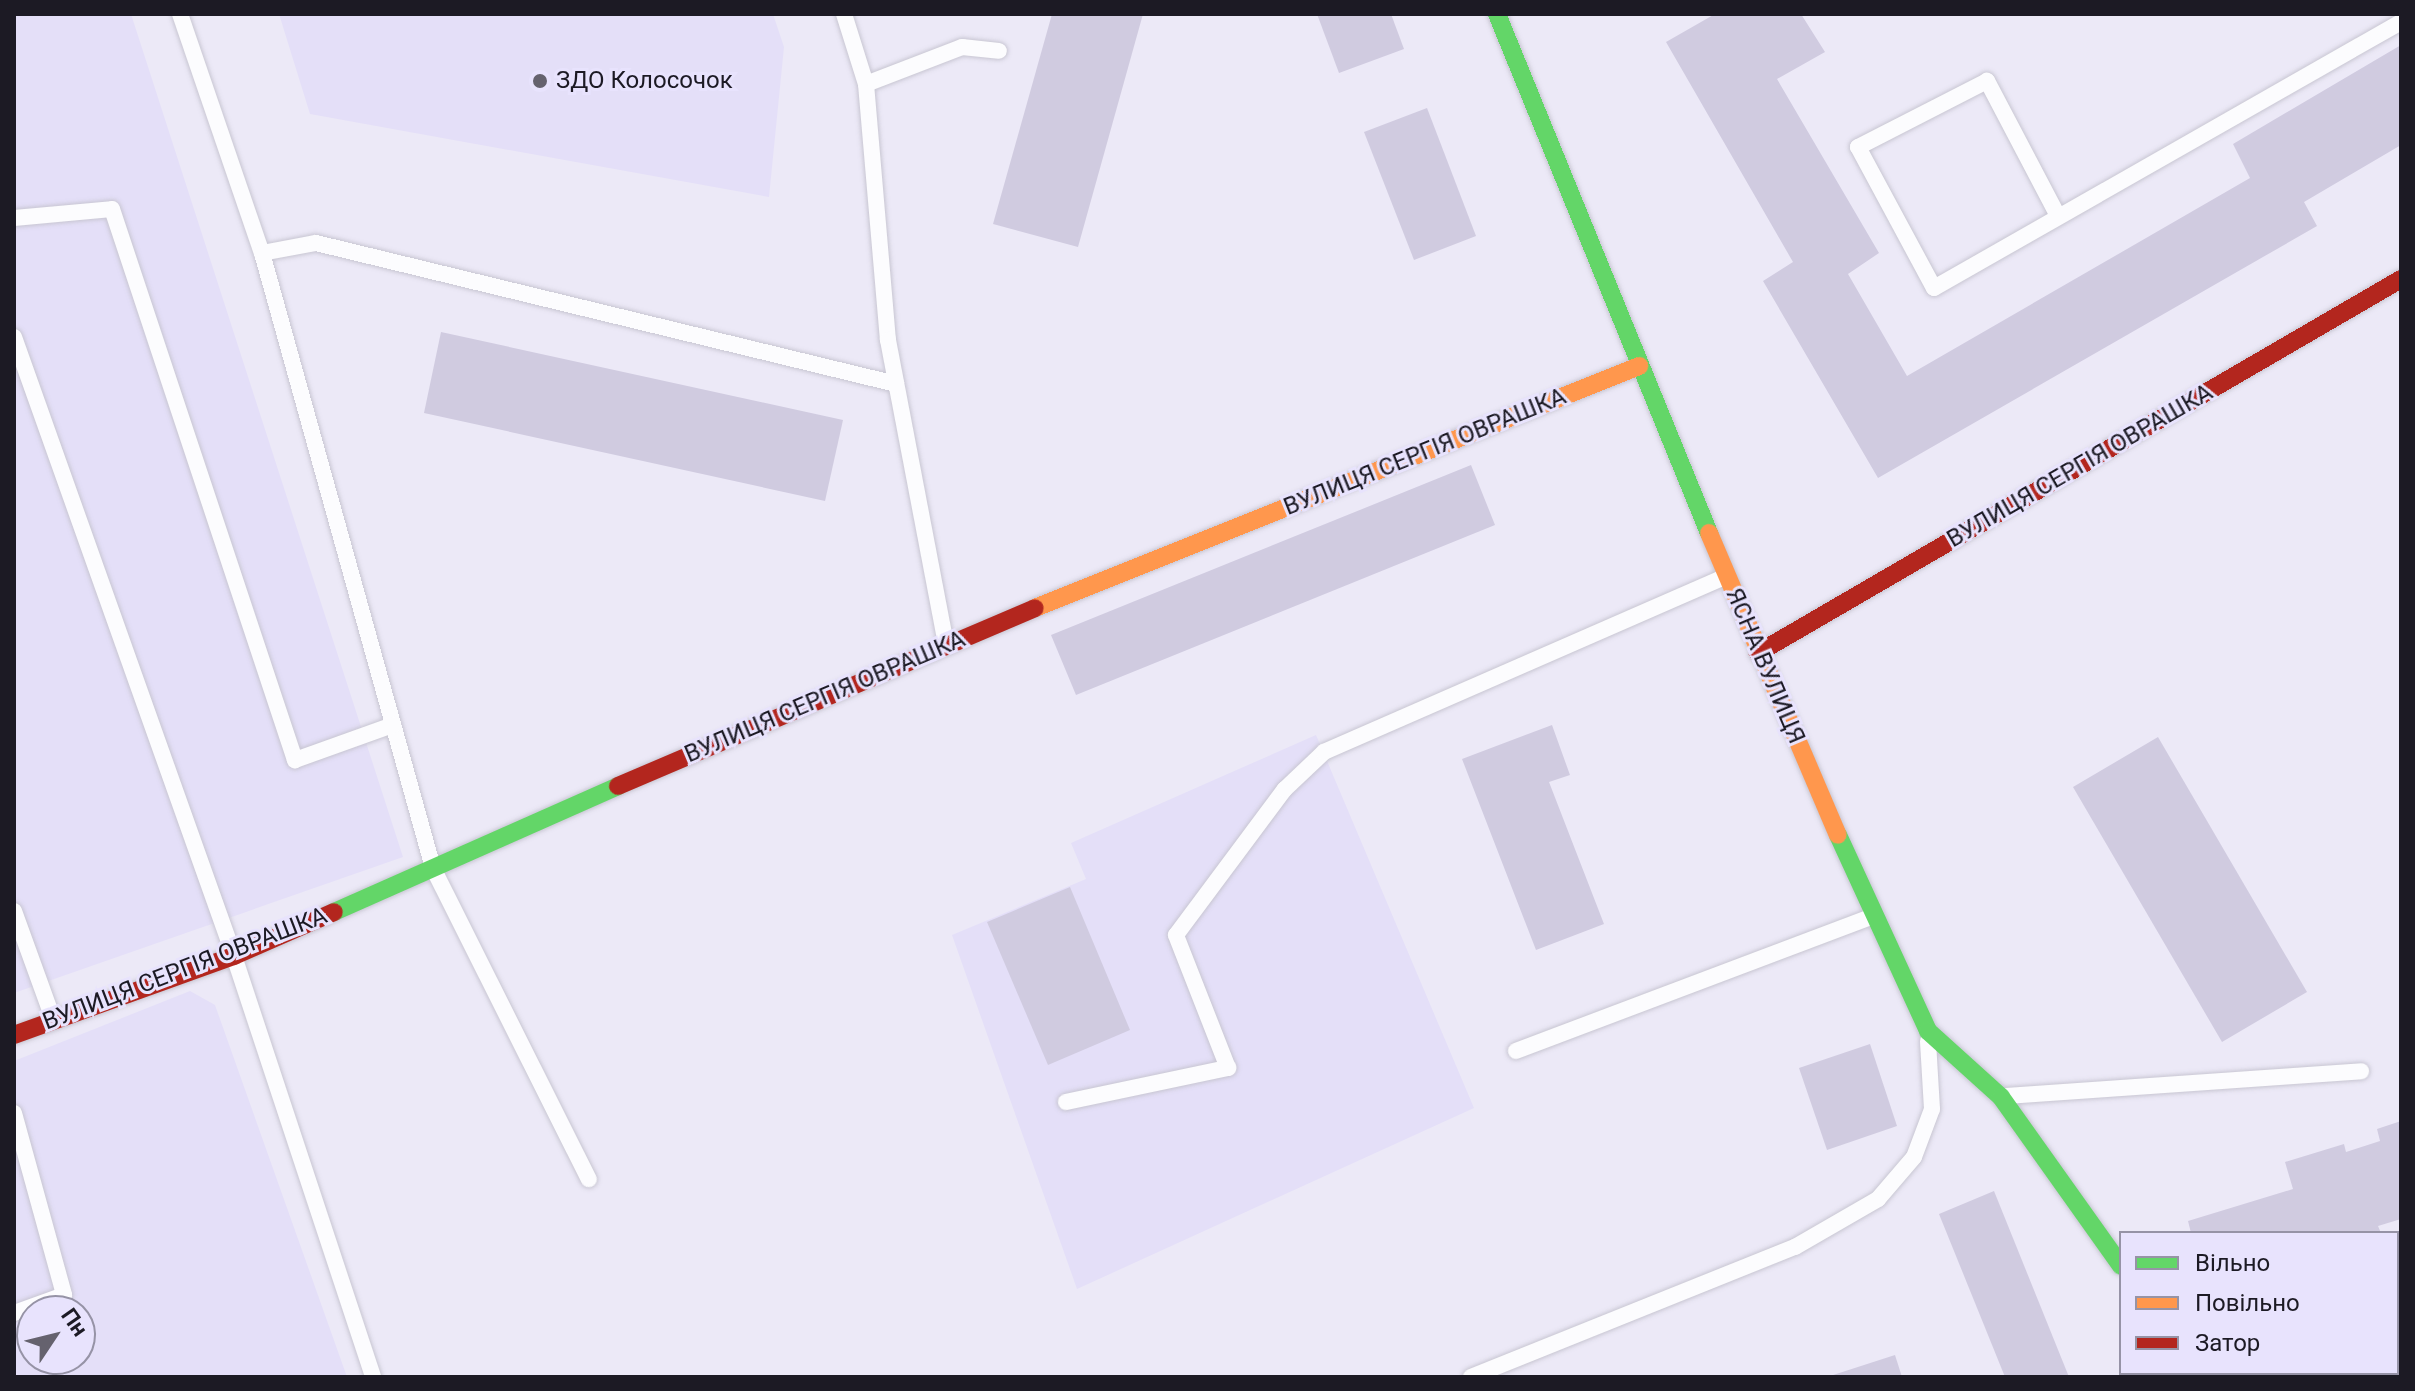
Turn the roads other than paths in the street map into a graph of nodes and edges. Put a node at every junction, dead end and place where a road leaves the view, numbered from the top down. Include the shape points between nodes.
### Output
1 (180, 14) edge
2 (844, 14) edge
3 (1497, 14) edge
4 (2401, 22) edge
5 (999, 51) dead end
6 (866, 84) junction
7 (2058, 216) junction
8 (14, 218) edge
9 (262, 253) junction
10 (2401, 279) edge
11 (14, 337) edge
12 (1639, 366) junction
13 (896, 384) junction
14 (1726, 576) junction
15 (946, 644) junction
16 (1758, 653) junction
17 (393, 725) junction
18 (433, 868) junction
19 (14, 911) edge
20 (1873, 915) junction
21 (234, 956) junction
22 (54, 1021) junction
23 (1928, 1031) junction
24 (14, 1035) edge
25 (1516, 1051) dead end
26 (2361, 1071) dead end
27 (2001, 1097) junction
28 (1066, 1102) dead end
29 (14, 1113) edge
30 (589, 1179) dead end
31 (2119, 1263) edge
32 (14, 1313) edge
33 (373, 1377) edge
34 (1471, 1377) edge

1 - 9 lane
2 - 6 lane
3 - 12 street, ЯСНА ВУЛИЦЯ
4 - 7 lane
5 - 6 lane via 962,47
6 - 13 lane
7 - 7 lane via 1934,288 1858,147 1987,81
8 - 17 lane via 112,209 295,760
9 - 13 lane via 316,243
9 - 17 lane
10 - 16 street, ВУЛИЦЯ СЕРГІЯ ОВРАШКА
11 - 21 lane
12 - 14 street, ЯСНА ВУЛИЦЯ
12 - 15 street, ВУЛИЦЯ СЕРГІЯ ОВРАШКА
13 - 15 lane
14 - 16 street, ЯСНА ВУЛИЦЯ
14 - 28 lane via 1324,752 1285,789 1176,935 1228,1068
15 - 18 street, ВУЛИЦЯ СЕРГІЯ ОВРАШКА
16 - 20 street, ЯСНА ВУЛИЦЯ
17 - 18 lane
18 - 21 street, ВУЛИЦЯ СЕРГІЯ ОВРАШКА
18 - 30 lane
19 - 22 lane
20 - 23 street, ЯСНА ВУЛИЦЯ
20 - 25 lane
21 - 22 street, ВУЛИЦЯ СЕРГІЯ ОВРАШКА
21 - 33 lane
22 - 24 street, ВУЛИЦЯ СЕРГІЯ ОВРАШКА
23 - 27 street, ЯСНА ВУЛИЦЯ
23 - 34 lane via 1932,1109 1914,1157 1878,1199 1795,1247
26 - 27 lane
27 - 31 street, ЯСНА ВУЛИЦЯ
29 - 32 lane via 64,1295

